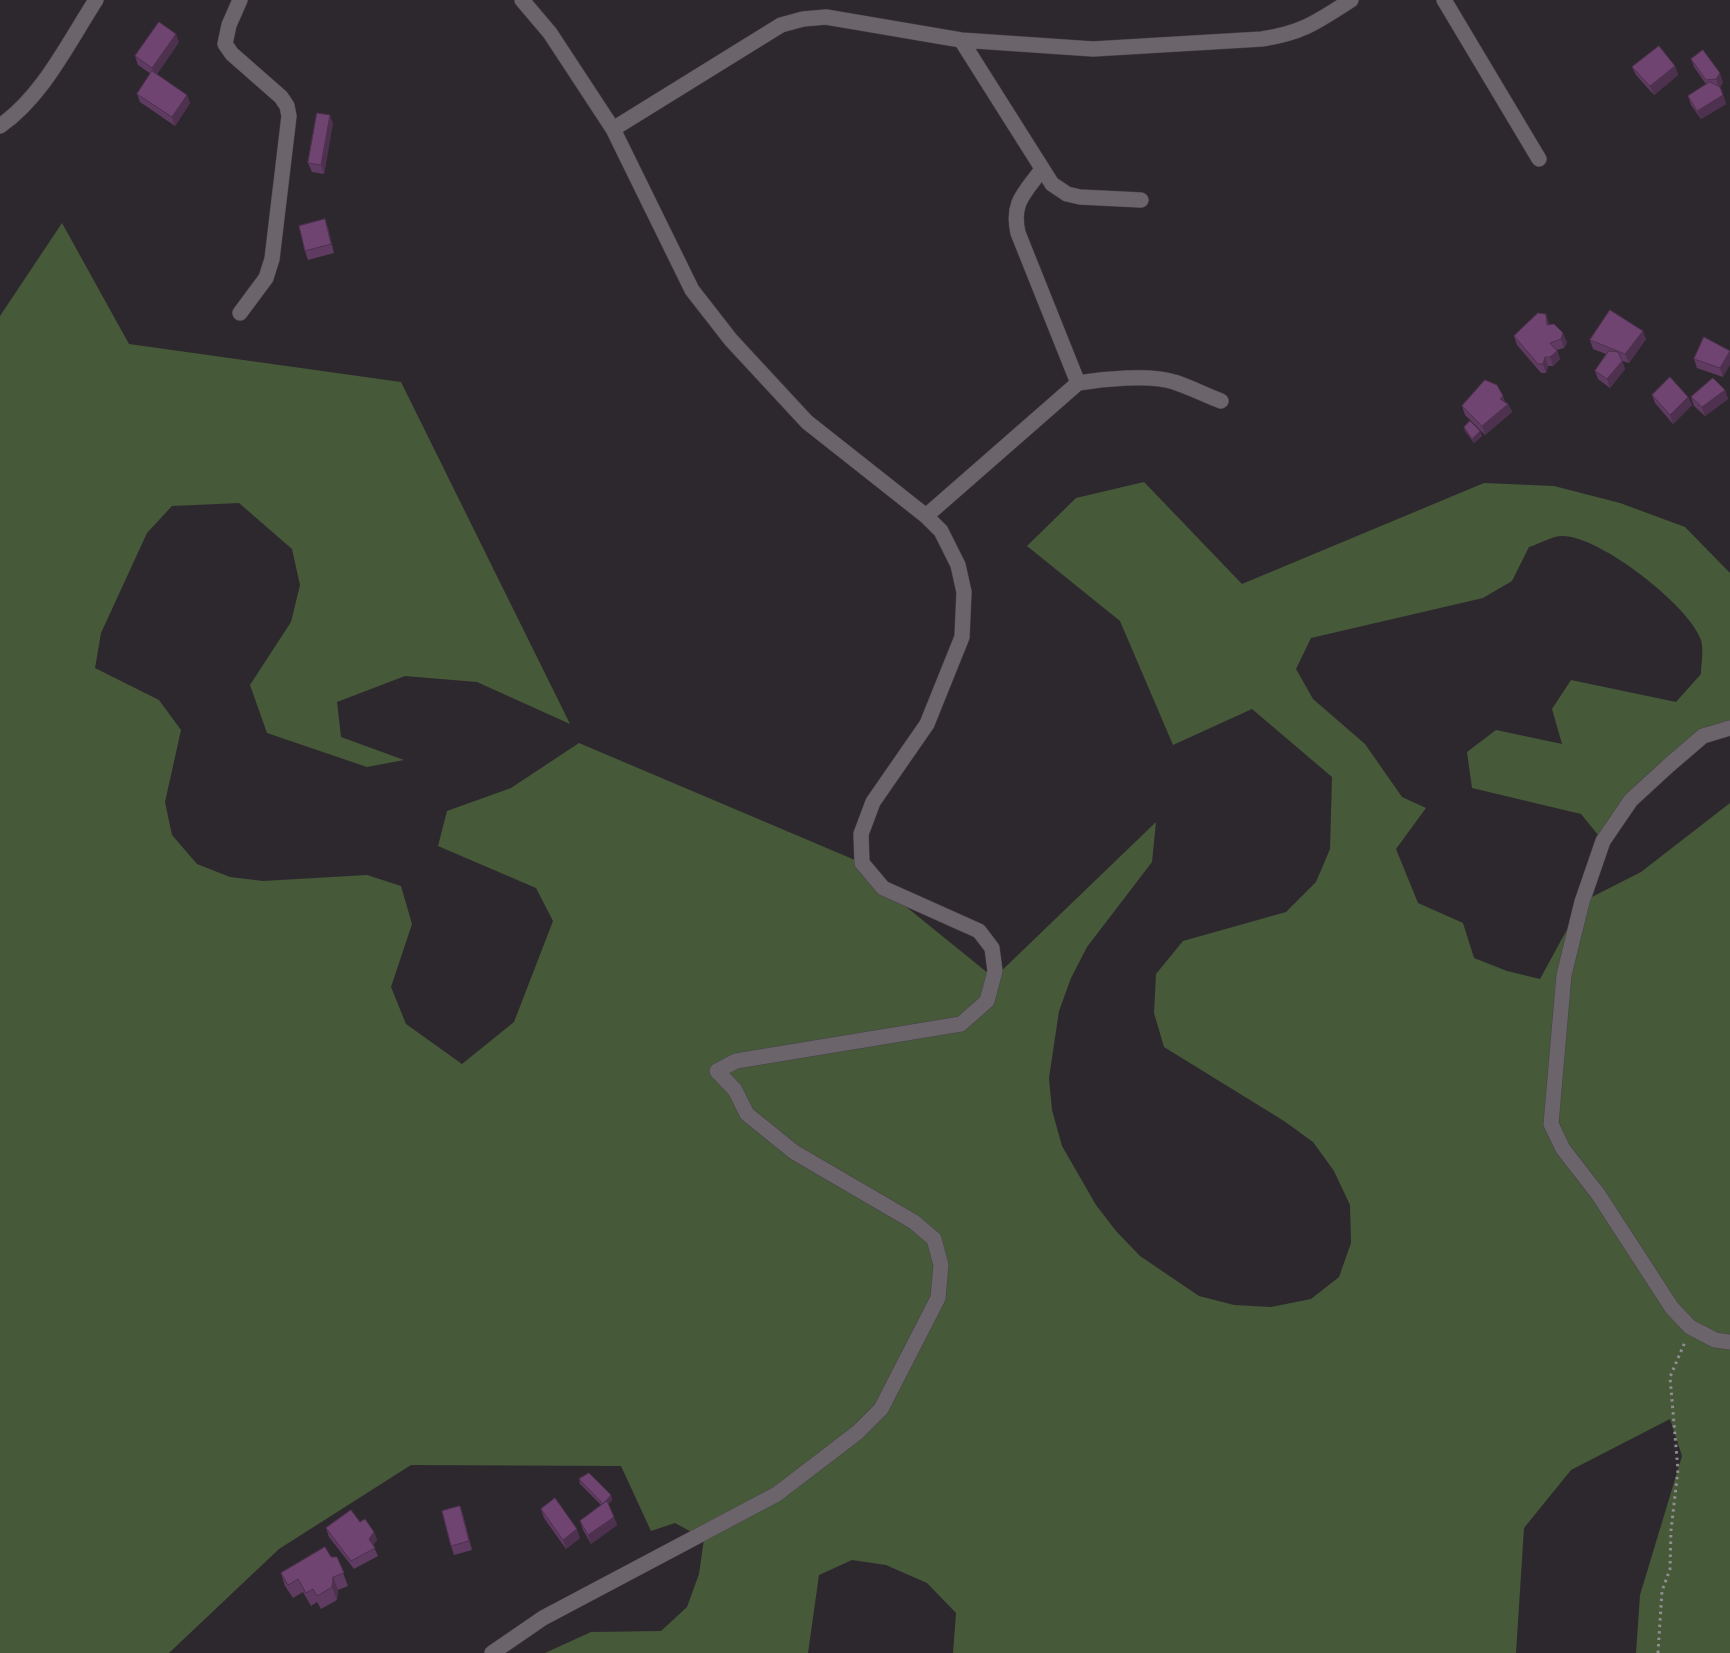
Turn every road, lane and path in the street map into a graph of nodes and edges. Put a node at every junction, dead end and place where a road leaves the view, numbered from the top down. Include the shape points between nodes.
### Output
1 (96, 0) edge
2 (240, 0) edge
3 (522, 0) edge
4 (1350, 0) edge
5 (1444, 0) edge
6 (961, 40) junction
7 (0, 126) edge
8 (613, 129) junction
9 (1539, 159) dead end
10 (1042, 169) junction
11 (1141, 200) dead end
12 (240, 313) dead end
13 (1078, 383) junction
14 (1221, 401) dead end
15 (926, 516) junction
16 (1730, 728) edge
17 (1690, 1327) junction
18 (1730, 1342) edge
19 (492, 1653) edge
20 (1658, 1653) edge

1 - 7 street via 42,84 16,115
2 - 12 street via 228,25 225,44 281,97 287,106 288,116 272,259 266,278
3 - 8 street via 550,32
4 - 6 street via 1314,24 1289,35 1262,40 1093,49
5 - 9 street
6 - 8 street via 849,19 803,18 780,24
6 - 10 street
8 - 15 street via 692,290 732,340 807,422
10 - 11 street via 1052,184 1067,194
10 - 13 street via 1019,201 1014,215
13 - 14 street via 1098,380 1173,381
13 - 15 street
15 - 19 street via 942,530 958,565 964,592 962,638 927,724 873,802 861,834 862,863 883,888 979,931 992,948 995,971 987,1001 961,1024 736,1061 717,1071 735,1090 747,1114 794,1152 914,1222 934,1240 940,1265 938,1298 881,1409 858,1432 777,1494 543,1618
16 - 17 street via 1703,736 1668,766 1631,800 1603,841 1582,902 1564,975 1551,1124 1563,1149 1598,1194 1672,1308
17 - 18 street via 1716,1340
17 - 20 path via 1670,1377 1678,1470 1670,1570 1662,1591

